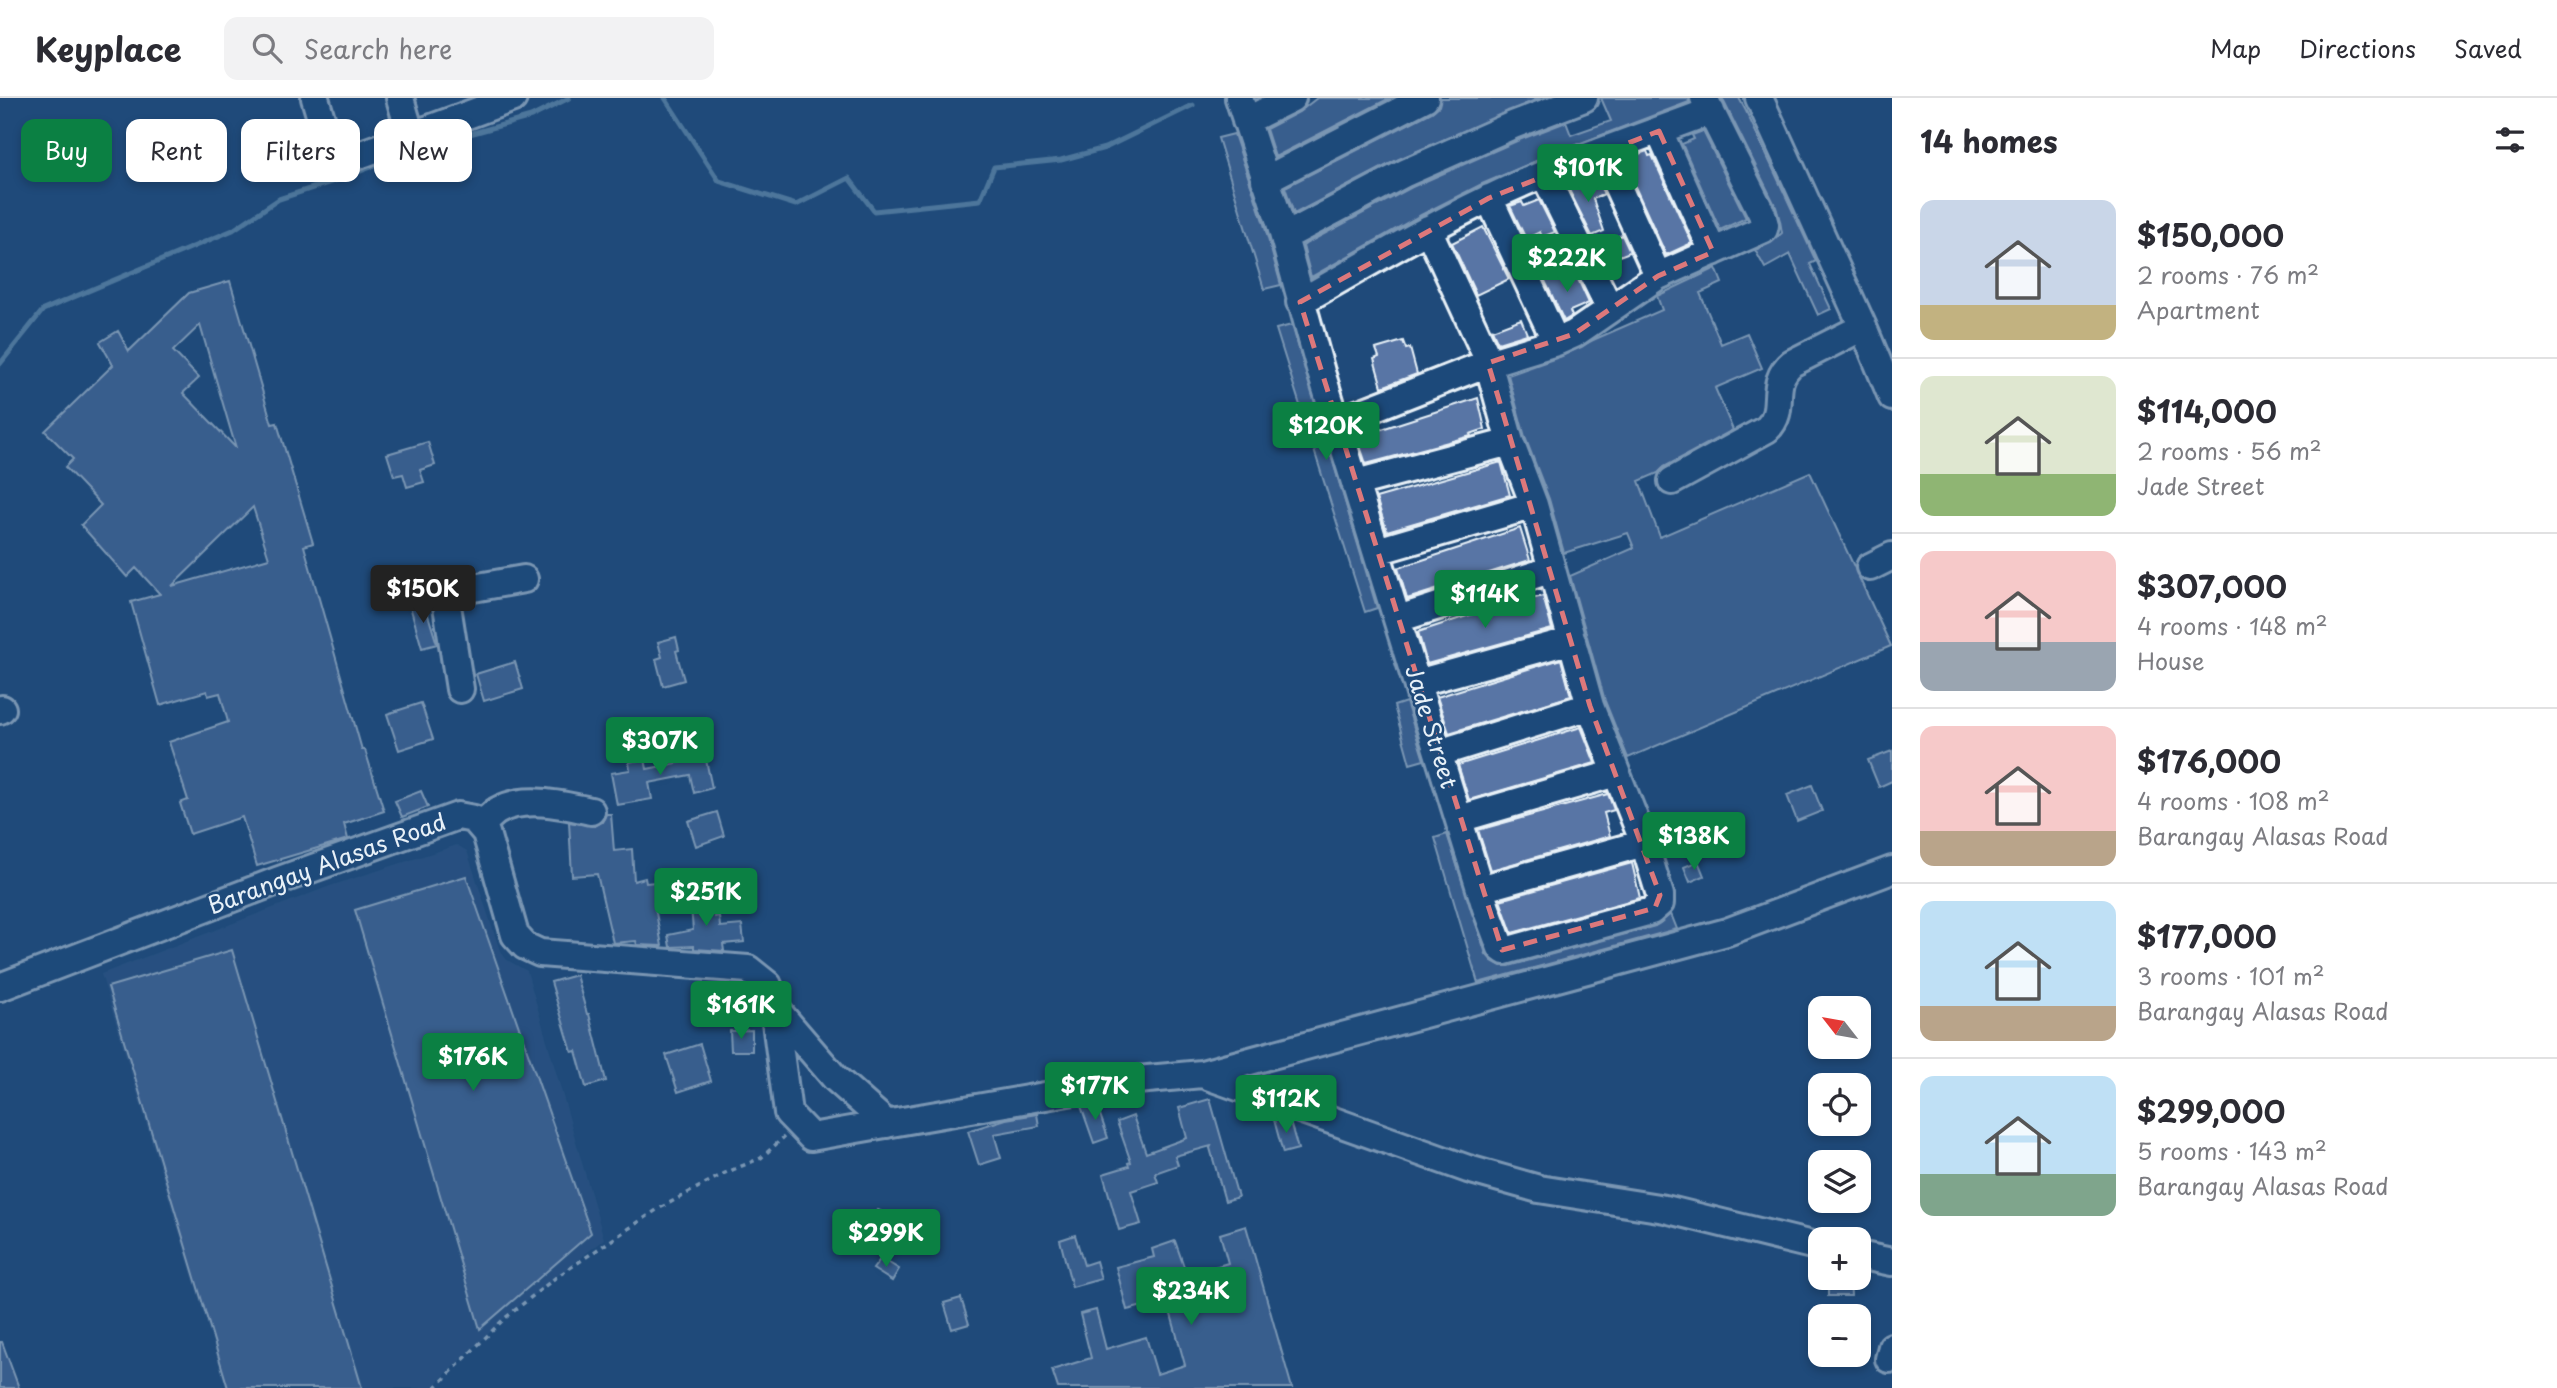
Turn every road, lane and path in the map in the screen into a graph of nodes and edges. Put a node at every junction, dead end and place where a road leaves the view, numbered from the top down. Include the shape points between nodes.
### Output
1 (315, 98) edge
2 (400, 98) edge
3 (1292, 98) edge
4 (1425, 98) edge
5 (1584, 98) edge
6 (1759, 98) edge
7 (496, 101) edge
8 (1708, 104) edge
9 (1243, 109) edge
10 (406, 119) edge
11 (452, 119) edge
12 (1659, 131) junction
13 (374, 150) edge
14 (1602, 152) junction
15 (1545, 174) junction
16 (1265, 180) junction
17 (1489, 198) junction
18 (1428, 229) junction
19 (1284, 237) junction
20 (1713, 253) junction
21 (1658, 276) junction
22 (1300, 302) junction
23 (1610, 309) junction
24 (1863, 327) junction
25 (1556, 342) junction
26 (1488, 363) junction
27 (1892, 397) edge
28 (1337, 422) junction
29 (1510, 442) junction
30 (1671, 481) dead end
31 (1356, 483) junction
32 (1534, 505) junction
33 (1377, 551) junction
34 (1550, 570) junction
35 (524, 579) dead end
36 (1398, 619) junction
37 (1572, 640) junction
38 (1418, 684) junction
39 (460, 689) dead end
40 (1590, 706) junction
41 (1439, 753) junction
42 (1616, 773) junction
43 (592, 811) dead end
44 (1459, 819) junction
45 (480, 826) junction
46 (1644, 843) junction
47 (1892, 870) edge
48 (1480, 889) junction
49 (0, 987) edge
50 (774, 1007) junction
51 (1202, 1074) junction
52 (799, 1124) junction
53 (887, 1124) junction
54 (1808, 1244) edge
55 (1871, 1258) edge
56 (1892, 1262) edge
57 (435, 1388) edge

1 - 13 street via 333,159 340,162
2 - 10 street
3 - 9 street
4 - 16 street
5 - 19 street via 1405,173
6 - 24 street
7 - 11 street
8 - 12 street
8 - 20 street via 1765,225
9 - 16 street, Jade Street
12 - 14 street
12 - 20 street
14 - 15 street
14 - 21 street
15 - 17 street
15 - 23 street
16 - 19 street, Jade Street
17 - 18 street
17 - 25 street
18 - 22 street
18 - 26 street
19 - 22 street, Jade Street
20 - 21 street
21 - 23 street
22 - 28 street, Jade Street
23 - 25 street
24 - 27 street
24 - 30 street via 1785,369 1777,387 1777,416 1766,429
25 - 26 street
26 - 28 street
26 - 29 street
28 - 31 street, Jade Street
29 - 31 street
29 - 32 street
31 - 33 street, Jade Street
32 - 33 street
32 - 34 street
33 - 36 street, Jade Street
34 - 36 street
34 - 37 street
35 - 39 street via 445,593
36 - 38 street, Jade Street
37 - 38 street
37 - 40 street
38 - 41 street, Jade Street
40 - 41 street
40 - 42 street
41 - 44 street, Jade Street
42 - 44 street
42 - 46 street
43 - 45 street via 547,802 508,807
44 - 48 street, Jade Street
45 - 49 street, Barangay Alasas Road via 474,819 458,816
45 - 50 street, Barangay Alasas Road via 486,833 515,935 525,946 540,953 748,968 768,985
46 - 48 street
46 - 48 street, Jade Street via 1660,895 1655,908 1506,951
47 - 51 street via 1727,932
50 - 52 street, Barangay Alasas Road via 788,1113
50 - 53 street via 835,1077
51 - 53 street via 1137,1080
51 - 54 street via 1538,1189 1665,1209
52 - 53 street via 811,1137
52 - 57 path via 761,1158 658,1209 555,1278 504,1319
55 - 56 street

